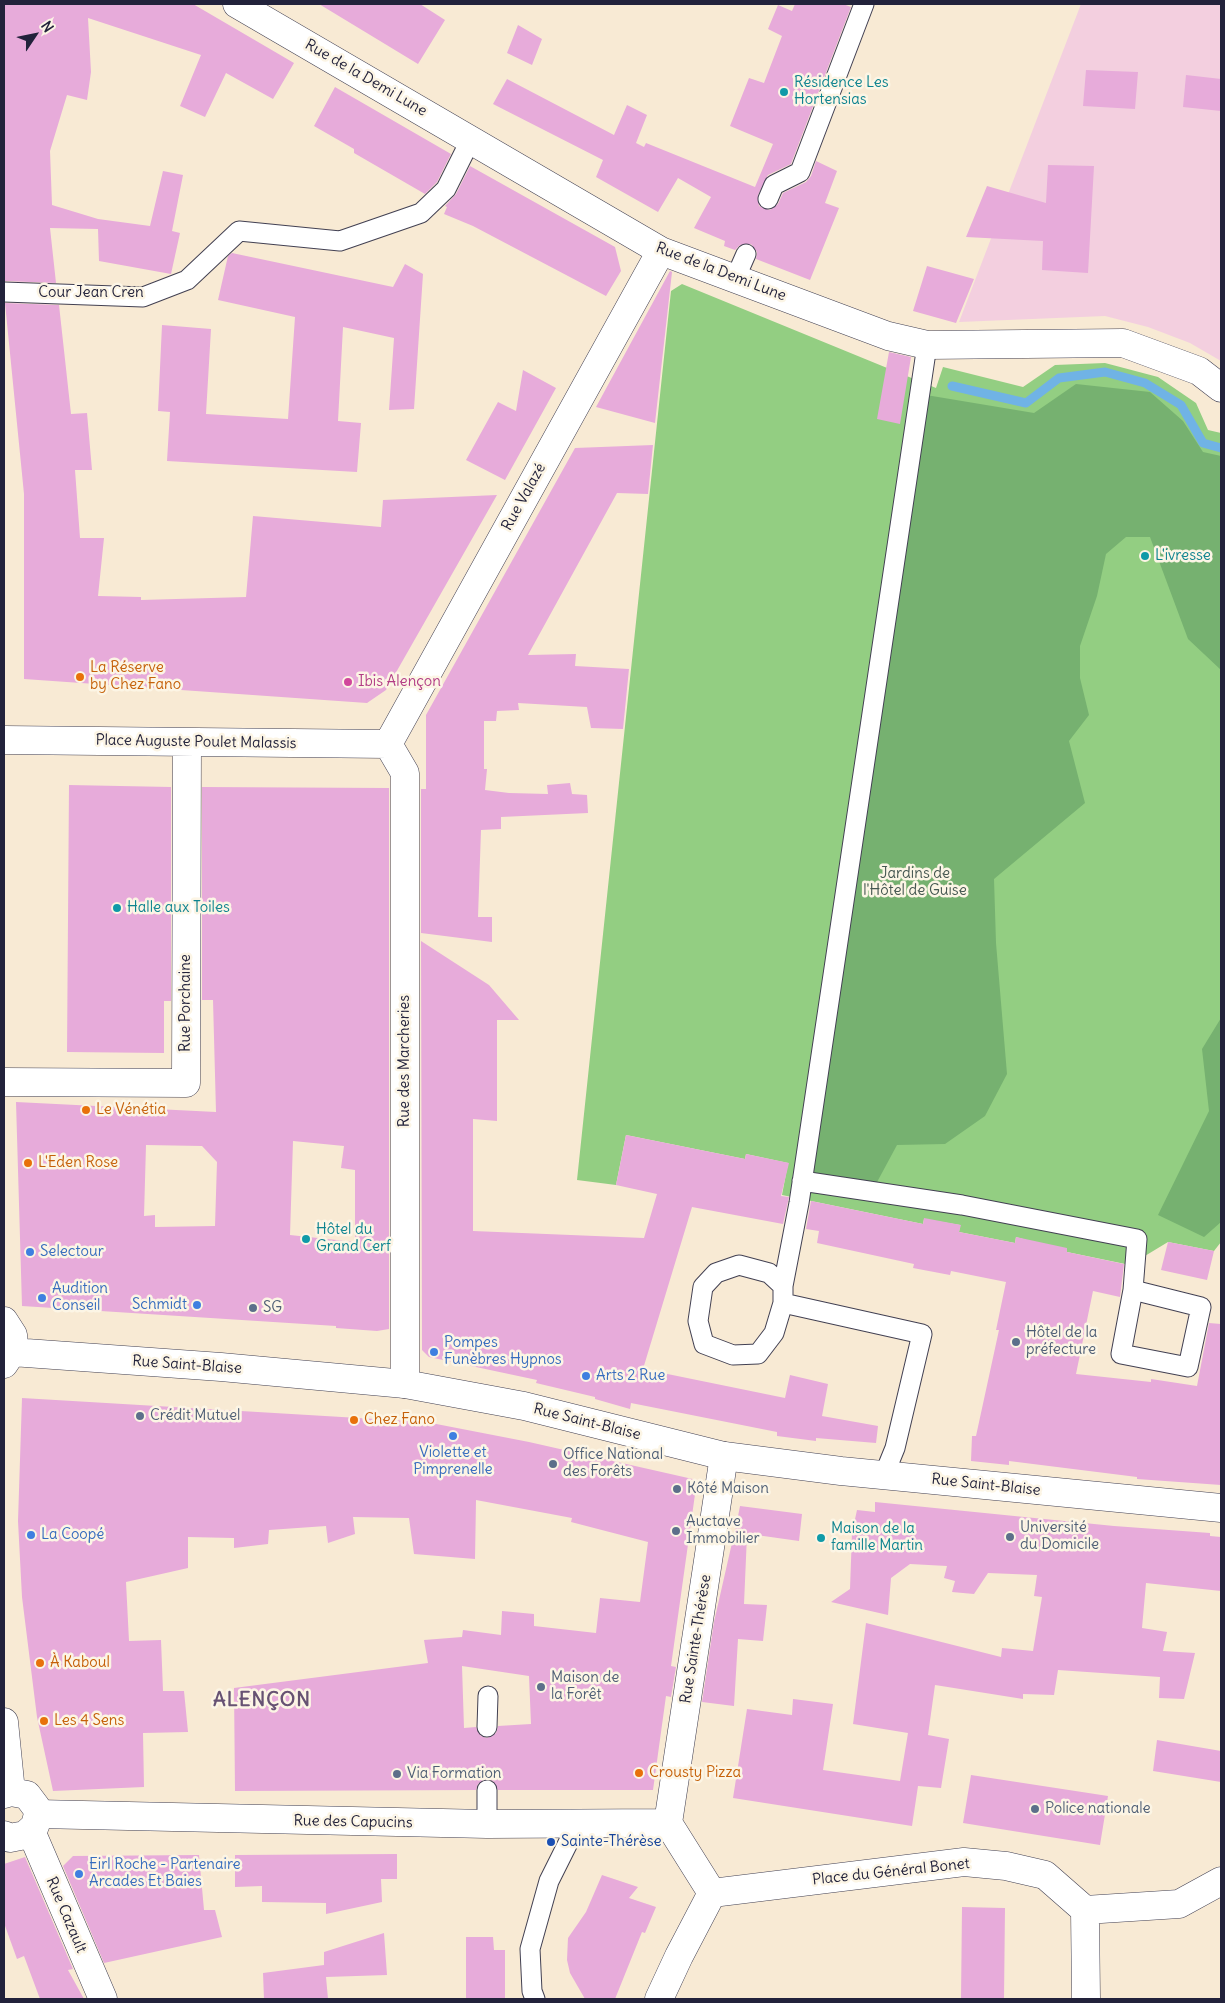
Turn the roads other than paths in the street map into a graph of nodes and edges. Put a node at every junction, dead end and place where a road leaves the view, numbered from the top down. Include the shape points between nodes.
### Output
1 (236, 4) edge
2 (864, 4) edge
3 (472, 139) junction
4 (768, 199) dead end
5 (661, 251) junction
6 (4, 292) edge
7 (927, 345) junction
8 (1221, 388) edge
9 (4, 740) edge
10 (187, 742) junction
11 (388, 744) junction
12 (4, 1082) edge
13 (802, 1181) junction
14 (1133, 1290) junction
15 (783, 1294) junction
16 (4, 1321) edge
17 (8, 1358) edge
18 (405, 1384) junction
19 (724, 1456) junction
20 (884, 1475) junction
21 (1221, 1508) edge
22 (488, 1696) dead end
23 (4, 1722) edge
24 (487, 1726) dead end
25 (487, 1790) dead end
26 (7, 1793) edge
27 (35, 1822) junction
28 (668, 1823) junction
29 (487, 1824) junction
30 (578, 1824) junction
31 (4, 1835) edge
32 (1221, 1881) edge
33 (712, 1893) junction
34 (1085, 1910) junction
35 (102, 1999) edge
36 (534, 1999) edge
37 (659, 1999) edge
38 (1086, 1999) edge

1 - 3 street, Rue de la Demi Lune
2 - 4 lane via 800,172 774,185
3 - 5 street, Rue de la Demi Lune
3 - 6 lane, Cour Jean Cren via 446,189 421,213 340,241 239,231 187,280 143,297
5 - 7 street, Rue de la Demi Lune via 741,267 888,336
5 - 11 street, Rue Valazé
7 - 8 street, Rue de la Demi Lune via 1123,343 1199,371
7 - 13 lane
9 - 10 street, Place Auguste Poulet Malassis
10 - 11 street, Place Auguste Poulet Malassis
10 - 12 street, Rue Porchaine via 186,1083
11 - 18 street, Rue des Marcheries via 405,773
13 - 14 lane via 962,1205 1137,1239
13 - 15 lane
14 - 14 lane via 1121,1354 1188,1367 1201,1306
15 - 15 lane via 768,1273 739,1265 716,1273 704,1287 698,1321 704,1344 733,1354 758,1354 774,1333
15 - 20 lane via 922,1334 895,1448
16 - 17 street via 13,1335
17 - 18 street, Rue Saint-Blaise via 221,1367
18 - 19 street, Rue Saint-Blaise via 524,1406
19 - 20 street, Rue Saint-Blaise
19 - 28 street, Rue Sainte-Thérèse
20 - 21 street, Rue Saint-Blaise
22 - 24 lane
23 - 26 street
25 - 29 lane
26 - 27 street, Rue Cazault via 26,1795 36,1807
27 - 29 street, Rue des Capucins
27 - 31 street, Rue des Capucins via 18,1838
27 - 35 street, Rue Cazault
28 - 30 street, Rue des Capucins
28 - 33 street
29 - 30 street, Rue des Capucins
30 - 36 lane via 549,1881 530,1949
32 - 34 street via 1179,1904
33 - 34 street, Place du Général Bonet via 964,1862 1006,1866 1045,1875
33 - 37 street
34 - 38 street

